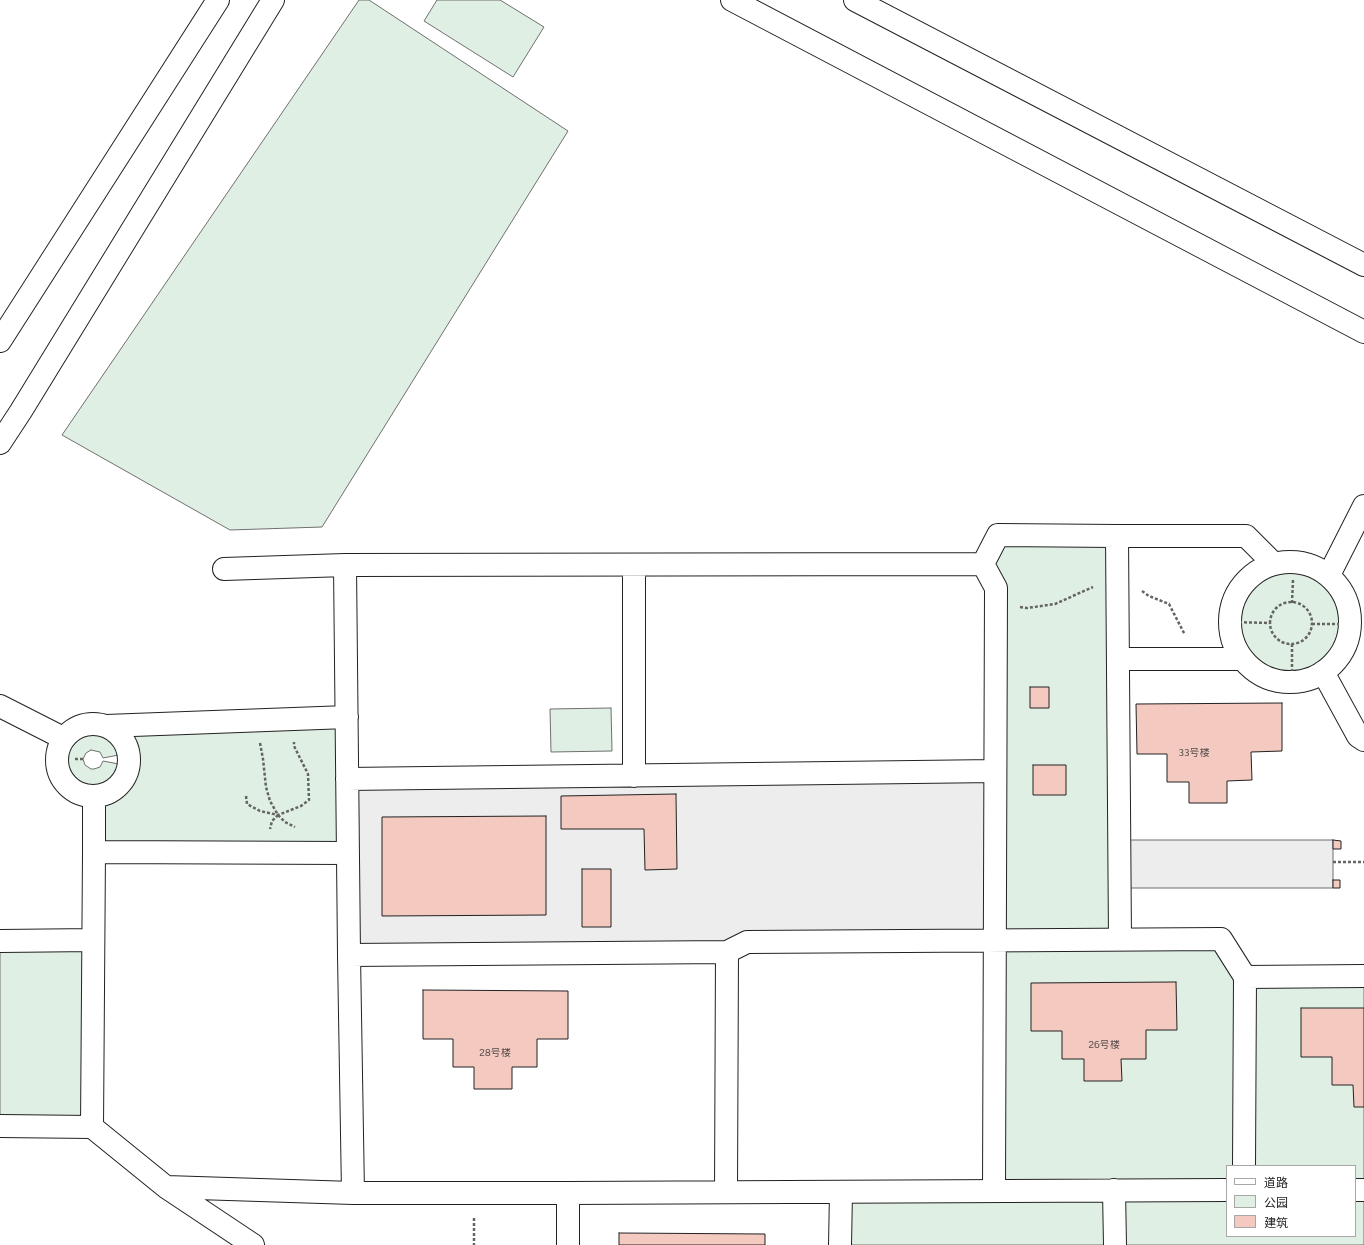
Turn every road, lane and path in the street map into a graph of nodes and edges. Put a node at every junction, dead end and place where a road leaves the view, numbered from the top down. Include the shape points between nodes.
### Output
1 (218, 0) edge
2 (273, 0) edge
3 (732, 0) edge
4 (855, 0) edge
5 (1364, 265) edge
6 (1364, 332) edge
7 (0, 341) edge
8 (0, 443) edge
9 (1364, 506) edge
10 (1118, 536) junction
11 (1284, 562) junction
12 (983, 564) junction
13 (345, 565) junction
14 (634, 565) junction
15 (224, 569) dead end
16 (1118, 572) junction
17 (1330, 575) junction
18 (1292, 602) junction
19 (996, 604) junction
20 (1229, 622) junction
21 (1270, 623) junction
22 (1312, 624) junction
23 (1351, 624) junction
24 (1292, 644) junction
25 (1118, 658) junction
26 (1201, 659) junction
27 (1241, 659) junction
28 (1324, 672) junction
29 (1292, 683) junction
30 (0, 706) edge
31 (347, 718) junction
32 (297, 719) junction
33 (251, 720) junction
34 (106, 726) junction
35 (63, 738) junction
36 (1364, 740) edge
37 (995, 771) junction
38 (634, 776) junction
39 (347, 779) junction
40 (94, 796) junction
41 (246, 796) dead end
42 (278, 815) junction
43 (94, 852) junction
44 (264, 852) junction
45 (348, 853) junction
46 (1333, 862) dead end
47 (1364, 862) edge
48 (1120, 939) junction
49 (93, 940) junction
50 (0, 941) edge
51 (994, 941) junction
52 (727, 952) junction
53 (349, 955) junction
54 (1364, 976) edge
55 (1245, 977) junction
56 (0, 1126) edge
57 (92, 1127) junction
58 (1244, 1165) edge
59 (166, 1187) junction
60 (994, 1190) junction
61 (1114, 1190) junction
62 (1226, 1190) edge
63 (726, 1192) junction
64 (841, 1192) junction
65 (353, 1193) junction
66 (568, 1193) junction
67 (253, 1245) edge
68 (568, 1245) edge
69 (840, 1245) edge
70 (1115, 1245) edge

1 - 7 street
2 - 8 street
3 - 6 street
4 - 5 street
9 - 17 street
10 - 11 street via 1246,536
10 - 12 street via 998,535
10 - 16 street
11 - 17 street via 1313,566
11 - 18 path
11 - 20 street via 1256,572 1242,586 1232,603
12 - 14 street
12 - 19 street via 996,588
13 - 14 street
13 - 15 street
13 - 31 street
14 - 38 street
16 - 19 path via 1091,588 1055,604 1027,608
16 - 25 street
16 - 26 path via 1148,596 1169,604 1181,630
17 - 23 street via 1343,591 1350,610
18 - 21 path via 1274,611
18 - 22 path via 1304,607 1311,617
19 - 37 street
20 - 21 path
20 - 27 street via 1232,642
21 - 24 path via 1271,630 1279,640
22 - 23 path
22 - 24 path via 1304,640
23 - 28 street via 1345,650 1332,667
24 - 29 path
25 - 26 street
25 - 48 street
26 - 27 street
27 - 29 street via 1256,673 1275,681
28 - 29 street via 1315,678
28 - 36 street via 1358,736
30 - 35 street
31 - 32 street
31 - 39 street
32 - 33 street
32 - 42 path via 294,746 308,774 309,800
33 - 34 street
33 - 42 path via 260,743 270,802
34 - 35 street via 94,723 82,725
34 - 40 street via 117,732 125,742 129,753 129,766 125,778 117,787 106,794
35 - 40 street via 56,760 63,782 82,795
37 - 38 street
37 - 51 street
38 - 39 street
39 - 45 street
40 - 43 street
41 - 42 path via 247,804 260,811
42 - 44 path via 272,821
43 - 44 street
43 - 49 street
44 - 45 street
45 - 53 street
46 - 47 path
48 - 51 street
48 - 55 street via 1221,939
49 - 50 street
49 - 57 street
51 - 52 street via 747,942
51 - 60 street
52 - 53 street
52 - 63 street
53 - 65 street
54 - 55 street
55 - 58 street
56 - 57 street
57 - 59 street
59 - 65 street
59 - 67 street
60 - 61 street
60 - 64 street
61 - 62 street
61 - 70 street
63 - 64 street
63 - 66 street
64 - 69 street
65 - 66 street
66 - 68 street

